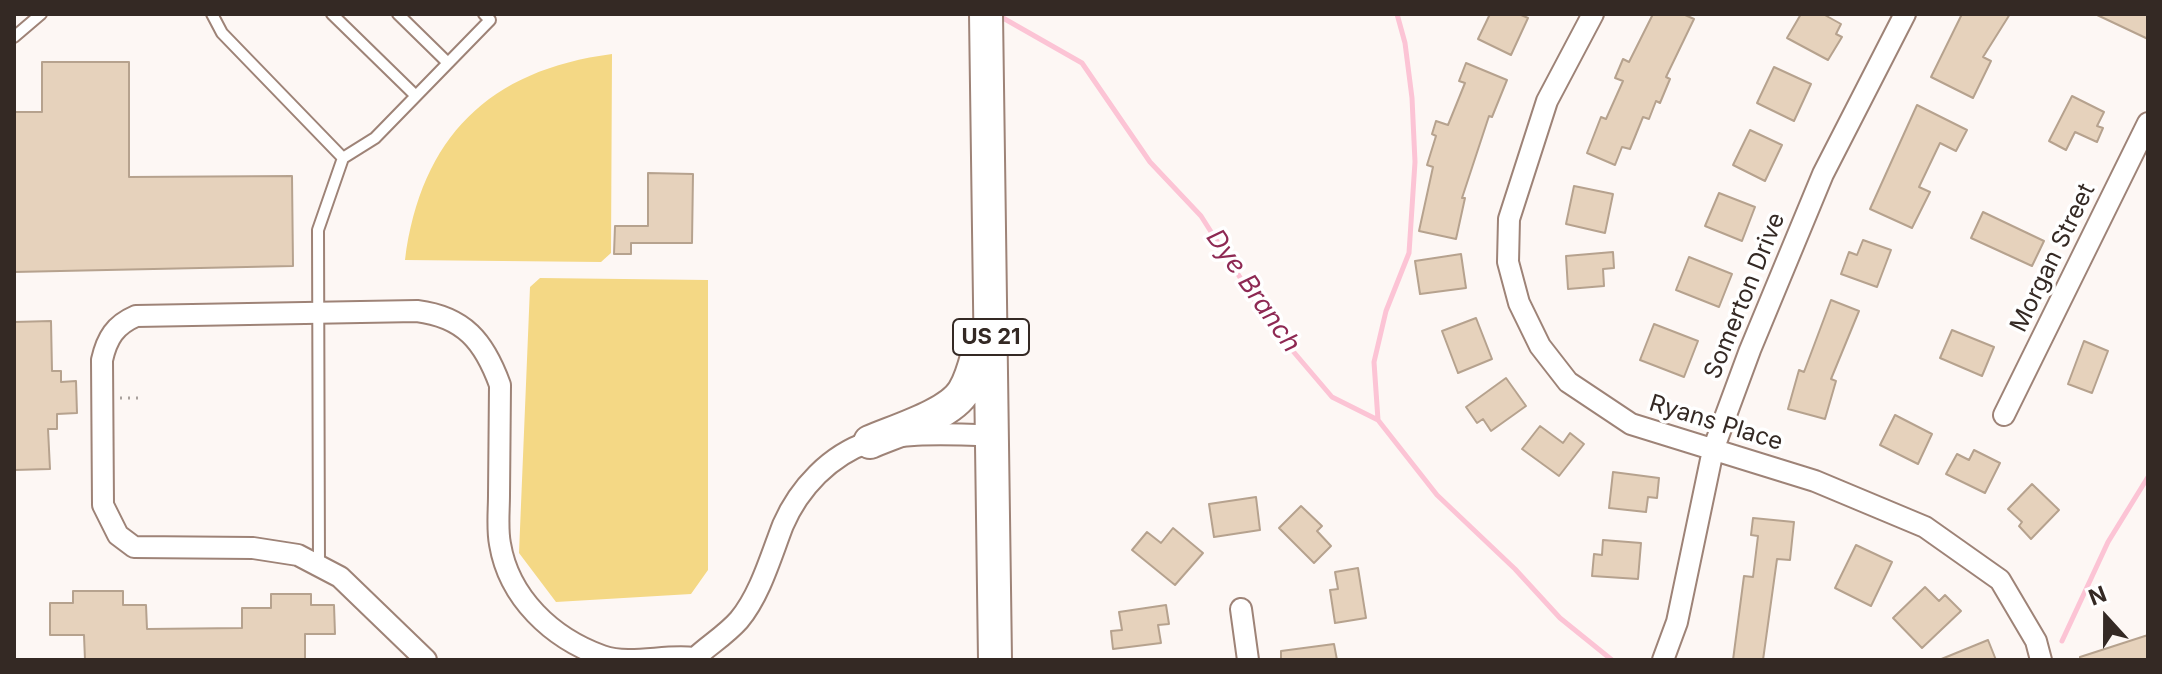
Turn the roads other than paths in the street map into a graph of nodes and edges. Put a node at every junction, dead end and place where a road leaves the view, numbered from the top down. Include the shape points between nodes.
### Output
1 (41, 14) edge
2 (212, 14) edge
3 (332, 14) edge
4 (398, 14) edge
5 (484, 14) edge
6 (986, 14) edge
7 (1593, 14) edge
8 (1905, 14) edge
9 (14, 37) edge
10 (448, 63) junction
11 (416, 96) junction
12 (2148, 123) edge
13 (343, 158) junction
14 (319, 312) junction
15 (990, 314) junction
16 (2004, 415) dead end
17 (992, 435) junction
18 (870, 442) junction
19 (1713, 450) junction
20 (319, 565) junction
21 (1241, 609) dead end
22 (693, 659) edge
23 (426, 660) edge
24 (995, 660) edge
25 (1248, 660) edge
26 (1663, 660) edge
27 (2041, 660) edge

1 - 9 lane
2 - 13 lane via 222,33
3 - 11 lane
4 - 10 lane
5 - 10 lane via 490,20
6 - 15 main road, US 21
7 - 19 street, Ryans Place via 1547,101 1509,219 1508,262 1519,303 1540,346 1568,382 1631,424
8 - 19 street, Somerton Drive via 1823,174
10 - 11 lane
11 - 13 lane via 375,138
12 - 16 street, Morgan Street
13 - 14 lane via 318,230
14 - 20 lane
14 - 20 street via 136,316 113,331 102,360 103,505 118,535 134,547 276,550
14 - 22 street via 417,311 463,326 492,362 500,385 499,543 526,605 550,628 604,657
15 - 17 main road, US 21
15 - 18 main road via 965,390 955,401
17 - 18 street via 916,435
17 - 24 main road, US 21
18 - 22 street via 834,461 806,486 741,618
19 - 26 street, Somerton Drive via 1677,622
19 - 27 street, Ryans Place via 1815,481 1925,527 2000,580 2036,641
20 - 23 street via 340,577
21 - 25 street

